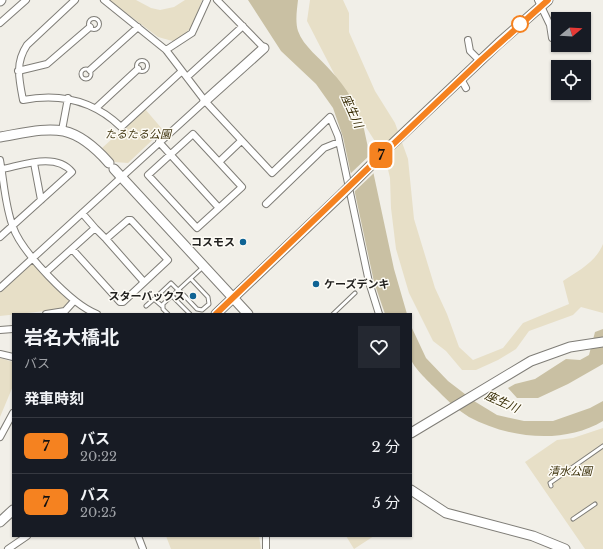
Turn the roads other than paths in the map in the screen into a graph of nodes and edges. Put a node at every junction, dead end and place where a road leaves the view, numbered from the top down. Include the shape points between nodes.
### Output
1 (26, 0) edge
2 (75, 0) edge
3 (104, 0) edge
4 (207, 0) edge
5 (217, 0) edge
6 (542, 2) edge
7 (0, 23) edge
8 (138, 26) junction
9 (243, 26) junction
10 (90, 27) dead end
11 (551, 32) edge
12 (468, 40) dead end
13 (264, 48) joint
14 (166, 50) junction
15 (480, 61) junction
16 (138, 69) dead end
17 (90, 70) dead end
18 (182, 71) junction
19 (18, 72) junction
20 (187, 77) junction
21 (461, 79) junction
22 (466, 88) dead end
23 (68, 98) junction
24 (205, 101) junction
25 (96, 108) junction
26 (62, 130) junction
27 (0, 137) edge
28 (241, 141) junction
29 (159, 142) junction
30 (339, 142) junction
31 (171, 154) junction
32 (0, 160) edge
33 (219, 162) junction
34 (34, 163) junction
35 (2, 169) junction
36 (122, 178) junction
37 (41, 200) junction
38 (266, 204) dead end
39 (219, 208) junction
40 (82, 213) junction
41 (12, 226) junction
42 (95, 228) junction
43 (0, 237) edge
44 (106, 239) junction
45 (72, 249) junction
46 (33, 258) junction
47 (204, 266) junction
48 (46, 272) junction
49 (191, 279) junction
50 (144, 282) junction
51 (0, 288) edge
52 (178, 290) junction
53 (355, 293) dead end
54 (172, 296) junction
55 (233, 298) junction
56 (154, 300) junction
57 (74, 301) junction
58 (146, 306) dead end
59 (162, 306) junction
60 (52, 313) edge
61 (95, 313) edge
62 (167, 313) edge
63 (189, 313) edge
64 (217, 313) edge
65 (247, 313) edge
66 (334, 313) edge
67 (379, 313) edge
68 (12, 329) edge
69 (0, 330) edge
70 (603, 342) edge
71 (0, 354) edge
72 (12, 357) edge
73 (12, 415) edge
74 (412, 433) edge
75 (0, 438) edge
76 (603, 446) edge
77 (551, 486) dead end
78 (412, 491) edge
79 (595, 504) dead end
80 (12, 511) edge
81 (573, 519) dead end
82 (0, 522) edge
83 (26, 537) edge
84 (138, 537) edge
85 (266, 537) edge
86 (8, 549) edge
87 (143, 549) edge
88 (266, 549) edge
89 (565, 549) edge

1 - 7 street
2 - 19 street via 27,45 20,58
3 - 8 street
4 - 14 street via 192,33
5 - 9 street
6 - 11 street
6 - 15 street
8 - 14 street
8 - 17 street
9 - 13 street
9 - 20 street
10 - 19 street via 47,64
12 - 15 street via 470,51
13 - 24 street
14 - 18 street
15 - 21 street
16 - 25 street
18 - 20 street
18 - 25 street via 121,127
19 - 23 street via 23,100 49,96
20 - 24 street
21 - 22 street
21 - 55 street, bridge
23 - 25 street
23 - 26 street
24 - 28 street
24 - 29 street
26 - 27 street via 43,129
26 - 36 street via 83,138
28 - 30 street via 272,173 330,117
28 - 33 street
29 - 31 street
29 - 36 street
30 - 38 street via 324,148
30 - 67 street via 367,277
31 - 33 street via 193,134
31 - 39 street
31 - 39 street via 148,176 197,228
32 - 35 street
33 - 39 street via 242,187
34 - 35 street
34 - 37 street
34 - 37 street via 55,162 66,165 72,172
35 - 41 street
36 - 40 street
36 - 47 street
37 - 41 street
40 - 42 street
40 - 46 street
41 - 43 street
41 - 46 street
42 - 44 street
42 - 45 street
44 - 50 street
44 - 50 street via 131,220 168,260
45 - 48 street
45 - 50 street via 120,302
46 - 48 street
46 - 51 street
47 - 49 lane
47 - 55 street
48 - 57 street
49 - 52 lane
49 - 52 lane via 208,297 209,304 202,310 197,309
52 - 54 lane
52 - 56 lane via 171,283
53 - 66 lane
54 - 59 lane
54 - 63 lane
55 - 64 street
55 - 65 street
56 - 58 lane
56 - 59 lane
57 - 60 street via 65,311
57 - 61 street
59 - 62 lane
68 - 69 street
70 - 74 street via 570,347 543,355
71 - 72 street
73 - 75 street
76 - 77 lane via 550,483
78 - 89 street via 446,513 533,536
79 - 81 lane
80 - 82 street
83 - 86 street
84 - 87 street
85 - 88 street

